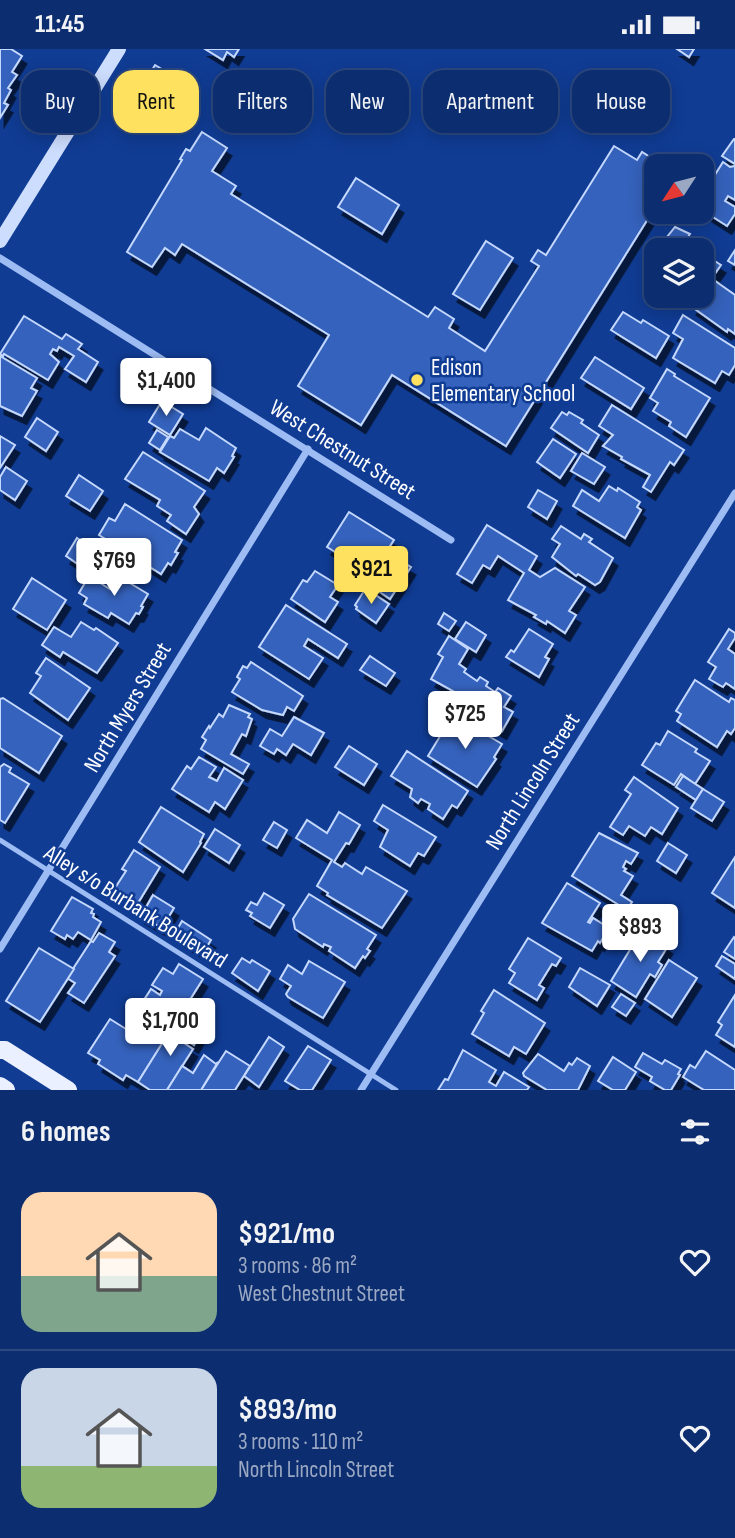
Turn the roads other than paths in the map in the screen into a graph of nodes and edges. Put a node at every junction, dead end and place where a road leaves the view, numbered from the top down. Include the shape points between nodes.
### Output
1 (119, 49) edge
2 (0, 241) edge
3 (0, 258) edge
4 (307, 449) junction
5 (735, 493) edge
6 (451, 540) dead end
7 (0, 841) edge
8 (50, 872) junction
9 (0, 949) edge
10 (0, 1050) edge
11 (371, 1074) junction
12 (0, 1086) edge
13 (6, 1090) edge
14 (68, 1090) edge
15 (360, 1090) edge
16 (396, 1090) edge

1 - 2 street
3 - 4 street, West Chestnut Street
4 - 6 street, West Chestnut Street
4 - 8 street, North Myers Street
5 - 11 street, North Lincoln Street
7 - 8 lane, Alley s/o Burbank Boulevard
8 - 9 street, North Myers Street
8 - 11 lane, Alley s/o Burbank Boulevard
10 - 14 main road
11 - 15 street, North Lincoln Street
11 - 16 lane, Alley s/o Burbank Boulevard
12 - 13 main road

